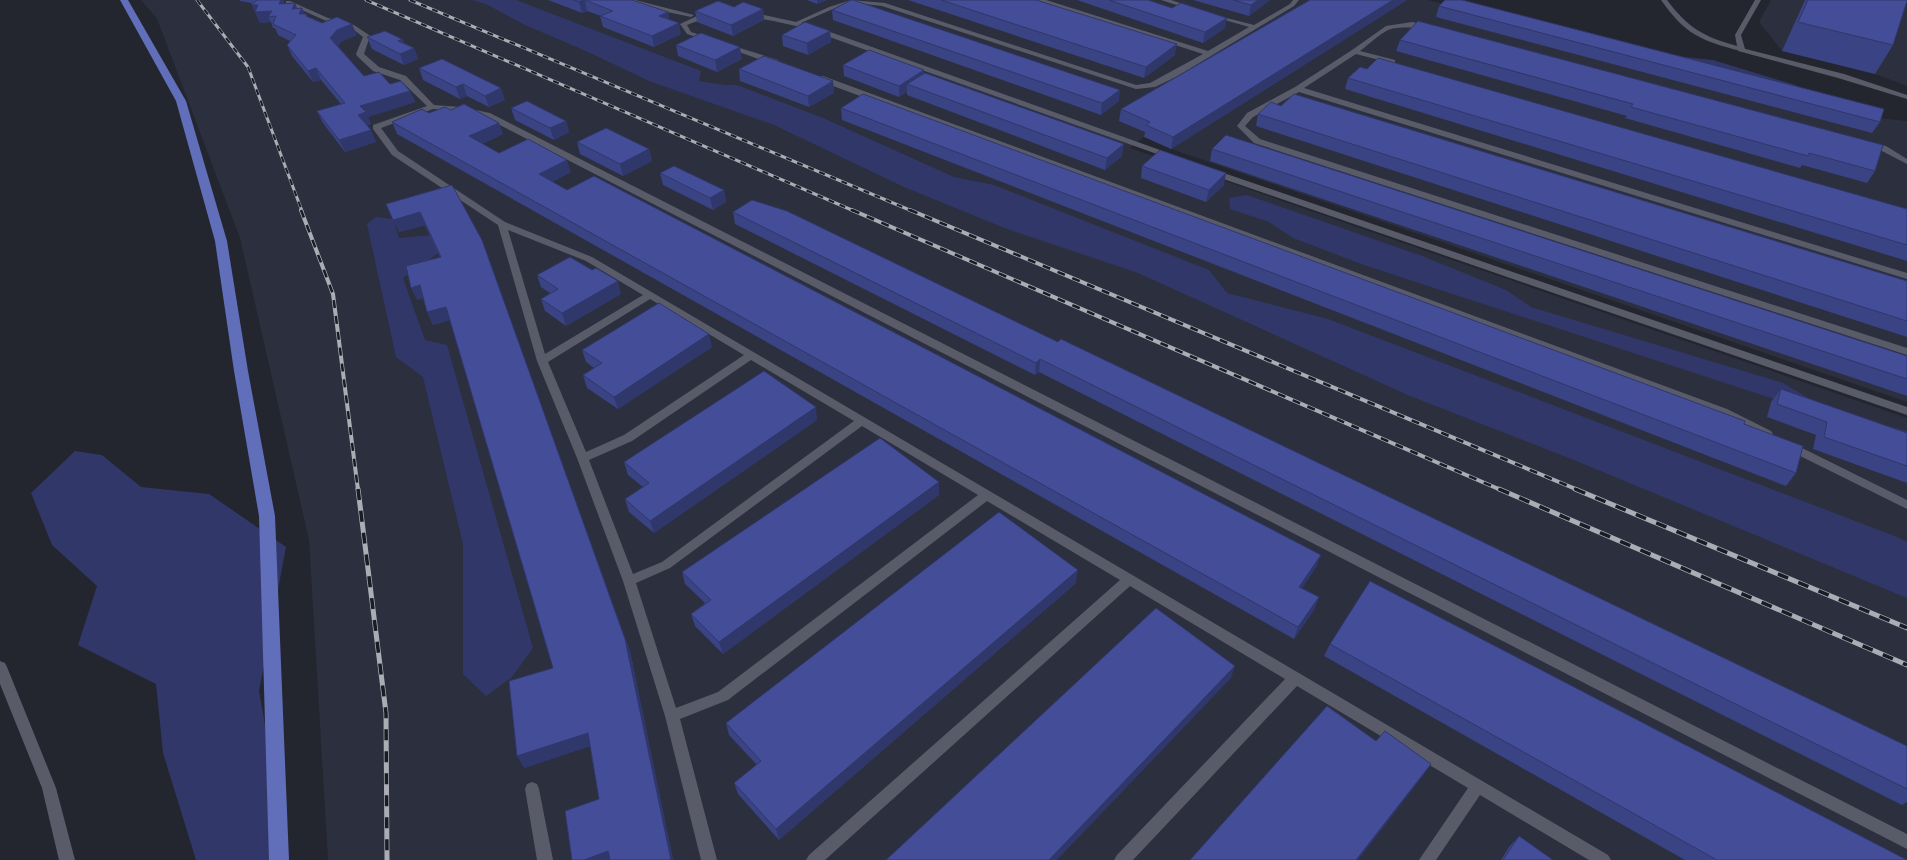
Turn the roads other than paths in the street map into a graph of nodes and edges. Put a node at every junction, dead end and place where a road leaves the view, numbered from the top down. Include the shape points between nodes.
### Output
1 (629, 0) edge
2 (857, 0) edge
3 (1039, 0) edge
4 (1164, 0) edge
5 (1296, 0) edge
6 (1664, 0) edge
7 (1758, 0) edge
8 (288, 2) edge
9 (691, 15) junction
10 (799, 22) junction
11 (1255, 27) junction
12 (1440, 27) edge
13 (1741, 50) junction
14 (1355, 52) junction
15 (1209, 54) junction
16 (1401, 65) edge
17 (785, 66) edge
18 (807, 73) edge
19 (1298, 89) junction
20 (1907, 97) edge
21 (432, 107) junction
22 (1860, 142) edge
23 (1178, 160) edge
24 (1907, 162) edge
25 (1201, 168) edge
26 (502, 224) junction
27 (1907, 276) edge
28 (650, 295) junction
29 (1907, 352) edge
30 (751, 355) junction
31 (542, 361) junction
32 (1907, 411) edge
33 (862, 421) junction
34 (584, 458) junction
35 (986, 494) junction
36 (1907, 505) edge
37 (1129, 580) junction
38 (629, 581) junction
39 (0, 667) edge
40 (1295, 678) junction
41 (672, 716) junction
42 (1478, 786) junction
43 (532, 789) dead end
44 (1907, 842) edge
45 (68, 860) edge
46 (545, 860) edge
47 (709, 860) edge
48 (814, 860) edge
49 (1122, 860) edge
50 (1427, 860) edge
51 (1603, 860) edge

1 - 9 street
2 - 10 street
2 - 15 street via 883,4 1136,87 1159,82
3 - 15 street
4 - 11 street
5 - 11 street
6 - 13 street via 1689,31 1712,42
7 - 13 street via 1738,35
8 - 21 street via 326,19 352,26 367,36 360,54 376,69 403,78
9 - 10 street via 730,6 752,7
9 - 17 street via 683,24 689,33
10 - 23 street
11 - 15 street
12 - 14 street via 1412,24 1388,27
13 - 20 street via 1841,76
14 - 16 street
14 - 19 street
18 - 36 street via 1716,409
19 - 27 street
19 - 29 street via 1250,115 1241,126 1257,141
21 - 26 street via 376,127 395,152
21 - 44 street via 461,109 487,115
22 - 24 street via 1883,148
25 - 32 street
26 - 28 street via 589,259
26 - 31 street
28 - 30 street
28 - 31 street
30 - 33 street
30 - 34 street via 628,438
31 - 34 street
33 - 35 street
33 - 38 street via 666,565
34 - 38 street
35 - 37 street
35 - 41 street via 723,696
37 - 40 street
37 - 48 street
38 - 41 street
39 - 45 street via 49,788
40 - 42 street
40 - 49 street
41 - 47 street
42 - 50 street
42 - 51 street
43 - 46 street

